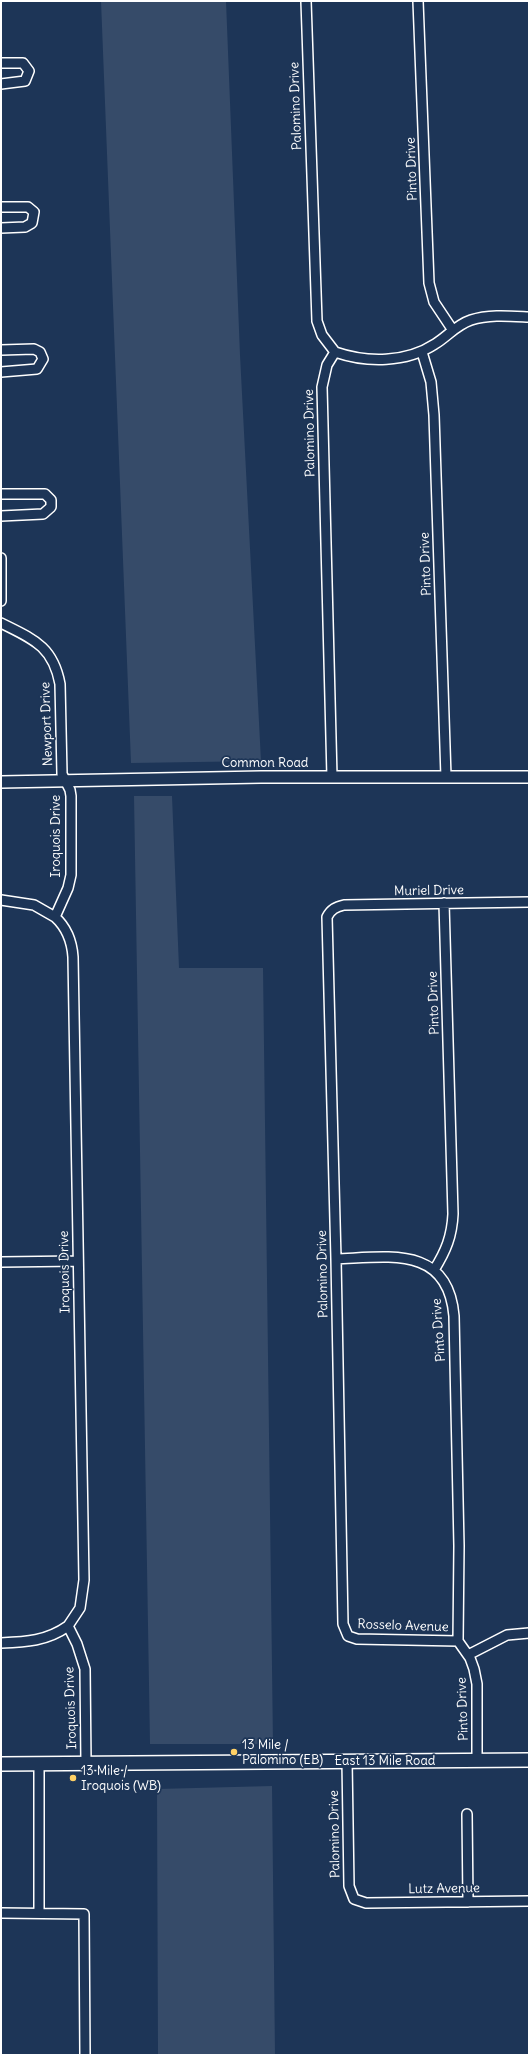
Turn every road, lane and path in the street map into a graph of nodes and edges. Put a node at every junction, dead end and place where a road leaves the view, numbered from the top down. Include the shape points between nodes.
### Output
1 (306, 1) edge
2 (418, 1) edge
3 (1, 63) edge
4 (1, 84) edge
5 (1, 207) edge
6 (1, 228) edge
7 (529, 316) edge
8 (452, 329) junction
9 (1, 350) edge
10 (335, 352) junction
11 (422, 352) junction
12 (1, 372) edge
13 (1, 494) edge
14 (1, 516) edge
15 (1, 558) edge
16 (1, 601) edge
17 (1, 623) edge
18 (332, 777) junction
19 (446, 777) junction
20 (529, 777) edge
21 (66, 781) junction
22 (1, 782) edge
23 (1, 900) edge
24 (529, 902) edge
25 (444, 904) junction
26 (330, 911) joint
27 (55, 917) junction
28 (336, 1259) junction
29 (78, 1261) junction
30 (1, 1262) edge
31 (434, 1270) junction
32 (68, 1626) junction
33 (529, 1633) edge
34 (348, 1636) joint
35 (458, 1641) junction
36 (1, 1643) edge
37 (468, 1655) junction
38 (477, 1760) junction
39 (529, 1760) edge
40 (347, 1761) junction
41 (86, 1763) junction
42 (1, 1764) edge
43 (39, 1764) junction
44 (467, 1814) dead end
45 (529, 1901) edge
46 (359, 1902) joint
47 (468, 1902) junction
48 (1, 1913) edge
49 (39, 1913) junction
50 (86, 2055) edge

1 - 10 street, Palomino Drive via 317,321 322,335
2 - 8 street, Pinto Drive via 429,283 434,302
3 - 4 street via 23,63 29,72 24,81
5 - 6 street via 28,207 35,216 32,223 25,227
7 - 8 street via 480,318
8 - 11 street
9 - 12 street via 34,350 40,352 43,359 37,369
10 - 11 street via 365,359 396,358
10 - 18 street, Palomino Drive via 327,365 322,386
11 - 19 street, Pinto Drive via 429,370 433,398
13 - 14 street via 45,494 50,500 51,507 43,514
15 - 16 street
17 - 21 street, Newport Drive via 41,645 57,670 60,684 62,774
18 - 19 street, Common Road
18 - 21 street, Common Road
19 - 20 street, Common Road
21 - 22 street, Common Road
21 - 27 street, Iroquois Drive via 71,796 71,875
23 - 27 street via 34,905
24 - 25 street, Muriel Drive
25 - 26 street, Muriel Drive via 344,905
25 - 31 street, Pinto Drive via 453,1214 445,1254
26 - 28 street, Palomino Drive via 327,928
27 - 29 street, Iroquois Drive via 66,933 73,957
28 - 31 street via 396,1257 410,1259
28 - 34 street, Palomino Drive via 342,1616
29 - 30 street
29 - 32 street, Iroquois Drive via 84,1590 80,1608
31 - 35 street, Pinto Drive via 448,1288 454,1316 459,1546
32 - 36 street via 42,1639
32 - 41 street, Iroquois Drive via 85,1669
33 - 37 street via 507,1635
34 - 35 street, Rosselo Avenue via 363,1640
35 - 37 street, Pinto Drive
37 - 38 street, Pinto Drive via 477,1684
38 - 39 main road, East 13 Mile Road
38 - 40 main road, East 13 Mile Road
40 - 41 main road, East 13 Mile Road
40 - 46 street, Palomino Drive via 349,1886 351,1895
41 - 43 main road, East 13 Mile Road
42 - 43 main road, East 13 Mile Road
43 - 49 street
44 - 47 street
45 - 47 street, Lutz Avenue
46 - 47 street, Lutz Avenue
48 - 49 street
49 - 50 street via 84,1914

